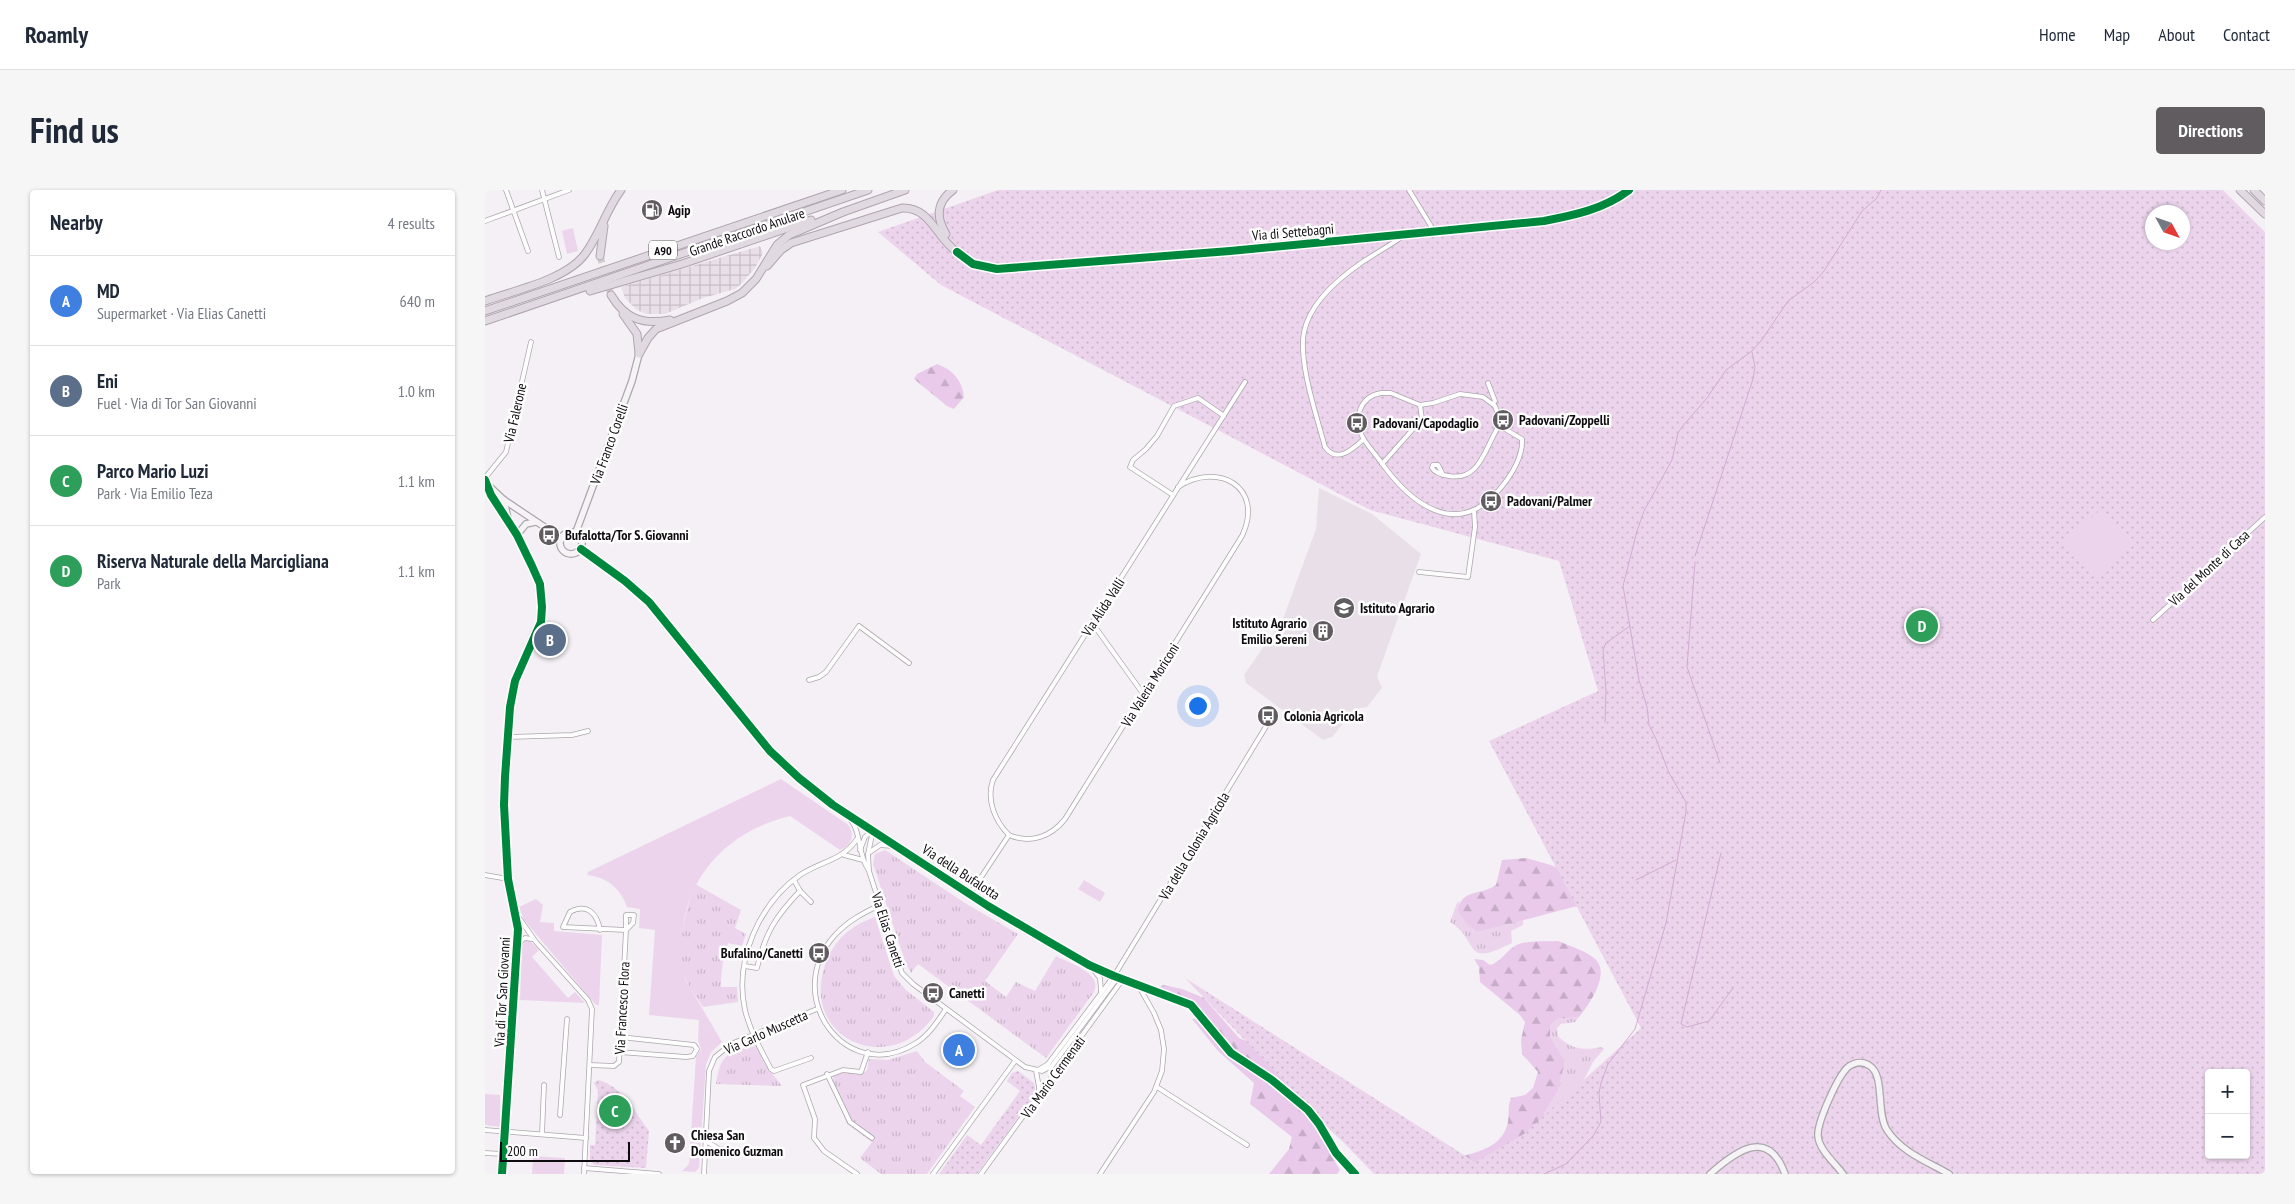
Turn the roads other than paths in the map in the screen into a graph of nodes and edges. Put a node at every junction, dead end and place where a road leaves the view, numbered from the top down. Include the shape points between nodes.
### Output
1 (506, 190) edge
2 (542, 190) edge
3 (569, 190) edge
4 (621, 190) edge
5 (842, 190) edge
6 (868, 190) edge
7 (905, 190) edge
8 (953, 190) edge
9 (1409, 190) edge
10 (1629, 190) edge
11 (2240, 190) edge
12 (2254, 190) edge
13 (544, 199) junction
14 (2265, 201) edge
15 (612, 204) junction
16 (513, 210) junction
17 (843, 212) junction
18 (2265, 214) edge
19 (485, 221) edge
20 (1434, 231) junction
21 (1406, 234) junction
22 (1384, 236) junction
23 (1386, 248) junction
24 (528, 251) dead end
25 (957, 252) junction
26 (600, 256) tunnel mouth
27 (559, 258) dead end
28 (760, 273) junction
29 (611, 295) tunnel mouth
30 (556, 298) junction
31 (485, 302) edge
32 (616, 303) junction
33 (485, 311) edge
34 (688, 315) junction
35 (485, 321) edge
36 (531, 342) dead end
37 (639, 354) junction
38 (1245, 382) dead end
39 (1487, 383) dead end
40 (1493, 404) junction
41 (1419, 405) junction
42 (1224, 416) junction
43 (1501, 423) junction
44 (1364, 439) junction
45 (1382, 464) junction
46 (1443, 475) dead end
47 (486, 480) edge
48 (1178, 487) junction
49 (1173, 495) junction
50 (504, 500) junction
51 (1474, 510) junction
52 (2265, 517) edge
53 (535, 522) junction
54 (511, 526) junction
55 (576, 532) junction
56 (517, 535) junction
57 (561, 538) junction
58 (581, 549) junction
59 (1419, 572) dead end
60 (2153, 620) dead end
61 (1093, 624) junction
62 (909, 663) dead end
63 (809, 680) dead end
64 (1143, 695) junction
65 (1273, 715) dead end
66 (587, 731) dead end
67 (509, 737) junction
68 (833, 805) junction
69 (873, 830) junction
70 (1009, 835) junction
71 (857, 839) junction
72 (860, 852) junction
73 (868, 854) junction
74 (844, 855) junction
75 (912, 855) junction
76 (863, 860) junction
77 (869, 871) junction
78 (485, 875) edge
79 (508, 879) junction
80 (794, 880) junction
81 (800, 890) junction
82 (971, 894) junction
83 (811, 902) dead end
84 (879, 905) junction
85 (514, 911) junction
86 (600, 930) junction
87 (536, 942) junction
88 (517, 949) junction
89 (1089, 965) junction
90 (745, 966) junction
91 (1118, 978) junction
92 (1138, 985) junction
93 (1101, 993) junction
94 (817, 1009) junction
95 (946, 1009) junction
96 (567, 1019) dead end
97 (753, 1035) junction
98 (1072, 1036) junction
99 (620, 1037) junction
100 (619, 1052) junction
101 (868, 1052) junction
102 (811, 1058) dead end
103 (1015, 1061) junction
104 (590, 1065) junction
105 (1052, 1066) junction
106 (1035, 1071) junction
107 (827, 1074) junction
108 (1053, 1077) junction
109 (1038, 1080) junction
110 (1048, 1084) junction
111 (544, 1085) dead end
112 (1157, 1087) junction
113 (1038, 1097) junction
114 (560, 1115) dead end
115 (485, 1130) edge
116 (505, 1132) junction
117 (543, 1134) junction
118 (586, 1138) junction
119 (872, 1138) dead end
120 (705, 1141) junction
121 (1247, 1145) dead end
122 (756, 1152) dead end
123 (485, 1153) edge
124 (503, 1154) junction
125 (584, 1168) junction
126 (704, 1172) edge
127 (630, 1173) edge
128 (502, 1174) edge
129 (584, 1174) edge
130 (659, 1174) edge
131 (699, 1174) edge
132 (857, 1174) edge
133 (933, 1174) edge
134 (981, 1174) edge
135 (1100, 1174) edge
136 (1355, 1174) edge
137 (1710, 1174) edge
138 (1785, 1174) edge
139 (1843, 1174) edge
140 (1949, 1174) edge

1 - 16 street
2 - 13 street
3 - 13 street
4 - 15 highway
5 - 33 highway, Grande Raccordo Anulare / A90
6 - 30 highway, Grande Raccordo Anulare / A90
7 - 17 highway
8 - 25 highway via 943,200 938,215
9 - 20 street
10 - 20 street, Via di Settebagni via 1602,206 1572,216
11 - 18 highway
12 - 14 highway
13 - 16 street
13 - 27 street
15 - 26 highway
15 - 31 highway via 588,250 574,266
16 - 19 street
16 - 24 street
17 - 28 highway via 784,238
17 - 30 highway via 645,275
20 - 21 street, Via di Settebagni
21 - 22 street, Via di Settebagni
21 - 23 street
22 - 23 street
22 - 25 street, Via di Settebagni via 997,269 973,264
23 - 44 street via 1361,263 1326,292 1308,318 1304,333 1303,352 1325,447 1331,454 1343,455
25 - 28 highway via 925,216 915,210 899,208 793,242
28 - 34 highway via 736,298
29 - 32 highway
30 - 35 highway, Grande Raccordo Anulare / A90
32 - 34 highway via 629,316 645,322
32 - 37 highway via 637,334
34 - 37 highway via 654,331
36 - 47 street, Via Falerone via 506,452
37 - 55 street, Via Franco Corelli
38 - 42 street, Via Alida Valli
39 - 40 street via 1495,401
40 - 41 street via 1483,397 1464,394
40 - 43 street
41 - 44 street via 1388,392 1370,396 1359,412
41 - 45 street via 1422,419
42 - 48 street, Via Alida Valli
42 - 49 street via 1198,398 1174,406 1146,449 1133,460 1130,466
43 - 46 street via 1477,467 1459,476
43 - 51 street via 1505,429 1520,436 1522,449 1501,488
44 - 45 street
45 - 51 street via 1409,496 1428,508 1447,513
47 - 50 street, Via della Bufalotta
47 - 54 street, Via di Tor San Giovanni via 491,495
48 - 49 street, Via Alida Valli
48 - 64 street, Via Valeria Moriconi via 1202,476 1229,480 1244,495 1248,508 1247,522 1242,536
49 - 61 street, Via Alida Valli
50 - 53 street, Via della Bufalotta
50 - 54 street
51 - 59 street via 1475,527 1468,577
52 - 60 street, Via del Monte di Casa
53 - 56 street via 526,524
53 - 57 street, Via della Bufalotta
54 - 56 street, Via di Tor San Giovanni
55 - 57 street via 566,533
55 - 58 street via 582,539
56 - 67 street, Via di Tor San Giovanni via 540,584 542,614 515,681
57 - 58 street, Via della Bufalotta via 560,545 566,553 575,554
58 - 68 street, Via della Bufalotta via 644,598 777,758
61 - 64 street
61 - 70 street, Via Alida Valli via 993,780 989,792 991,806
62 - 63 street via 859,626 826,672
64 - 70 street, Via Valeria Moriconi via 1061,825 1039,838
65 - 91 street, Via della Colonia Agricola
66 - 67 street via 572,735
67 - 79 street, Via di Tor San Giovanni via 504,805
68 - 69 street, Via della Bufalotta
68 - 71 street via 854,823
69 - 72 street via 865,837
69 - 73 street
69 - 75 street, Via della Bufalotta
70 - 82 street
71 - 72 street
71 - 74 street
72 - 76 street
73 - 75 street via 876,846 885,844
73 - 77 street
74 - 76 street
74 - 80 street via 813,867
75 - 82 street, Via della Bufalotta
76 - 77 street
77 - 84 street, Via Elias Canetti
78 - 79 street
79 - 85 street, Via di Tor San Giovanni
80 - 81 street
80 - 90 street via 774,900 757,925
81 - 83 street
81 - 90 street via 768,931 757,968
82 - 89 street, Via della Bufalotta
84 - 94 street via 849,922 835,934 827,947 815,980
84 - 95 street, Via Elias Canetti via 902,973 910,983
85 - 87 street, Via Francesco Flora
85 - 88 street, Via di Tor San Giovanni via 518,929
86 - 86 street via 598,919 589,909 582,908 570,912 563,927
86 - 99 street, Via Francesco Flora via 626,930
87 - 88 street via 525,938
87 - 104 street, Via Francesco Flora via 588,1000 592,1009
88 - 116 street, Via di Tor San Giovanni
89 - 91 street, Via della Bufalotta
89 - 93 street via 1100,978
90 - 97 street via 745,1008
91 - 92 street, Via della Bufalotta
91 - 93 street
91 - 98 street
91 - 108 street, Via Mario Cermenati
92 - 112 street via 1154,1013 1163,1039 1163,1066
92 - 136 street, Via della Bufalotta via 1184,1001 1196,1010 1231,1053 1272,1080 1308,1110 1336,1153
93 - 98 street
94 - 97 street, Via Carlo Muscetta
94 - 101 street via 837,1037
95 - 101 street via 928,1033 913,1045 891,1053
95 - 103 street, Via Elias Canetti
96 - 114 street
97 - 102 street via 774,1071
97 - 120 street, Via Carlo Muscetta via 731,1044 712,1063
98 - 105 street
98 - 106 street via 1048,1064
99 - 100 street, Via Francesco Flora
99 - 100 street via 682,1042 694,1044 697,1049 693,1056 686,1057
100 - 104 street, Via Francesco Flora via 617,1064
101 - 107 street via 861,1072 843,1070
103 - 106 street, Via Elias Canetti
103 - 133 street
104 - 118 street
105 - 106 street via 1042,1072
105 - 108 street
106 - 109 street
107 - 119 street via 850,1122
107 - 132 street via 803,1085 815,1119 813,1138 824,1151
108 - 110 street, Via Mario Cermenati
109 - 110 street
109 - 113 street
110 - 113 street, Via Mario Cermenati
111 - 117 street
112 - 121 street
112 - 135 street
113 - 134 street, Via Mario Cermenati
115 - 116 street
116 - 117 street
116 - 124 street, Via di Tor San Giovanni
117 - 118 street
118 - 125 street
120 - 122 street via 719,1149
120 - 126 street, Via Carlo Muscetta
123 - 124 street
124 - 128 street, Via di Tor San Giovanni
125 - 127 street
125 - 129 street
126 - 131 street
127 - 130 street
137 - 138 street via 1744,1148 1760,1147 1779,1159
139 - 140 street via 1821,1145 1819,1132 1839,1080 1848,1067 1859,1062 1869,1065 1877,1074 1881,1116 1893,1138 1909,1152

